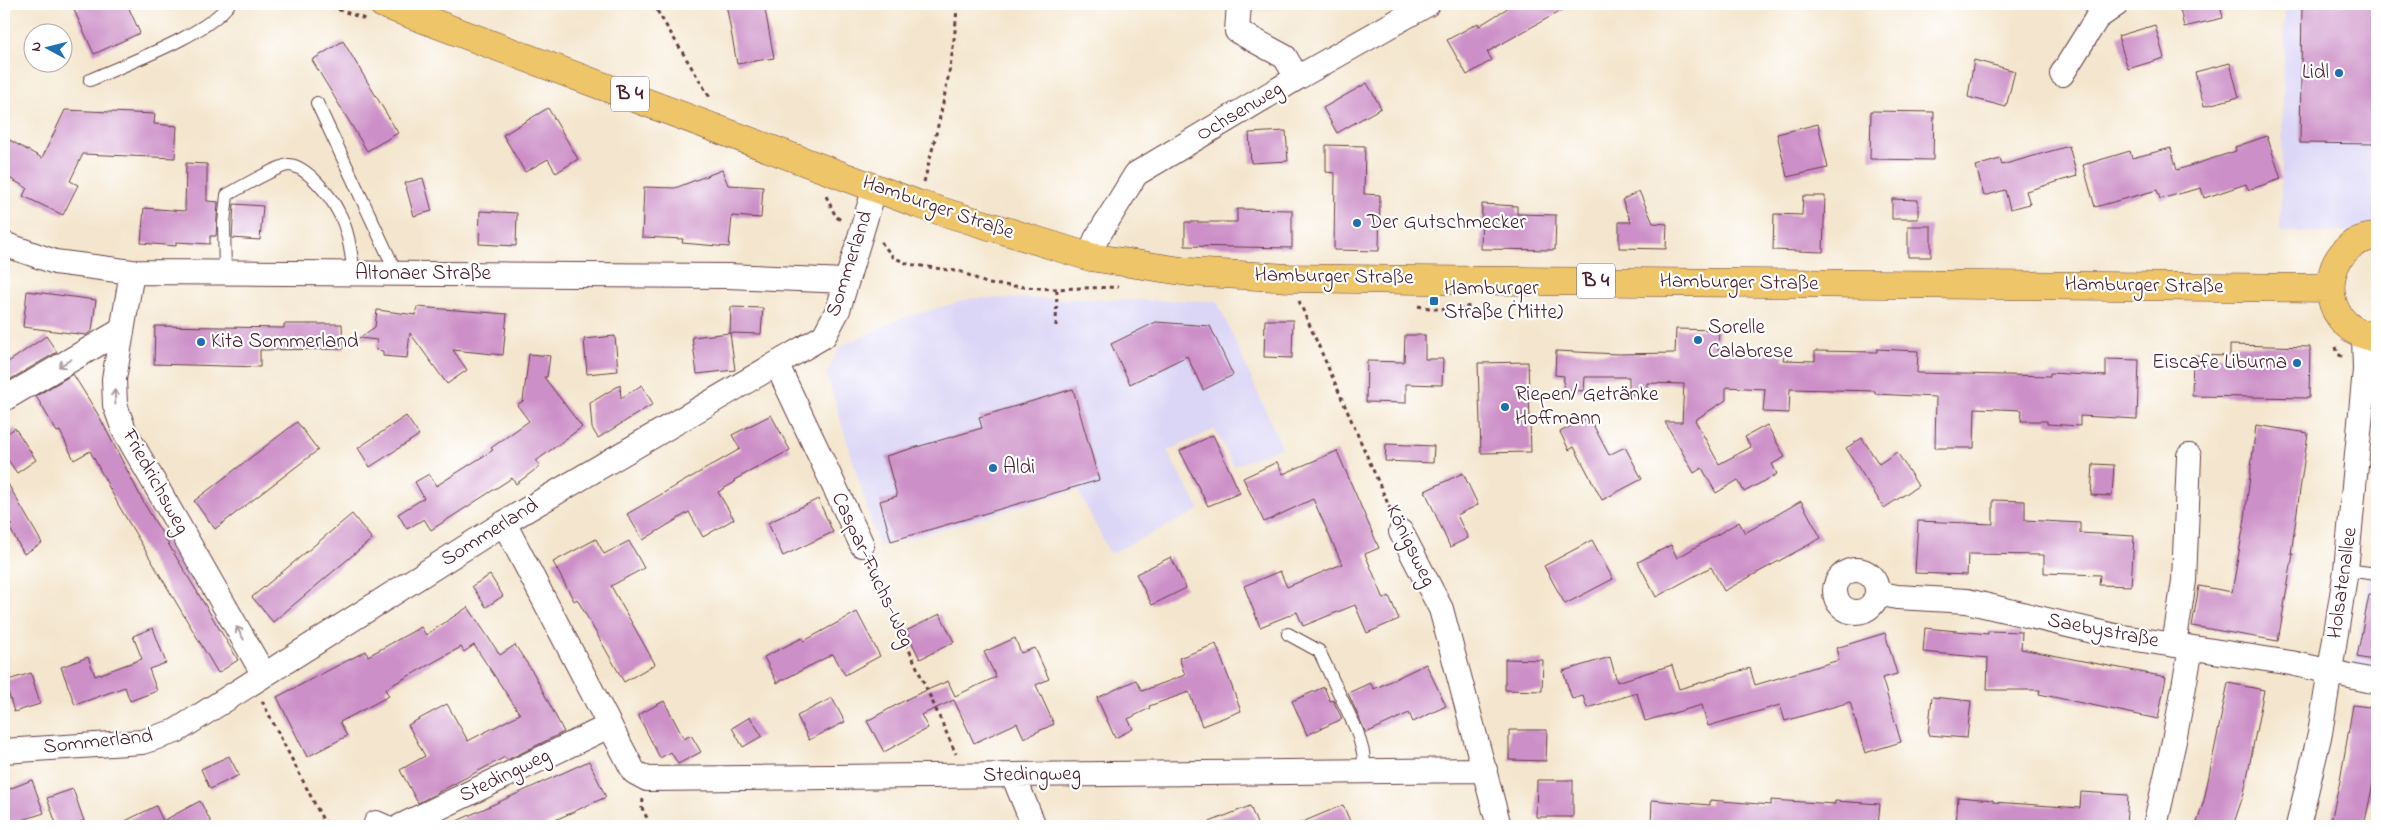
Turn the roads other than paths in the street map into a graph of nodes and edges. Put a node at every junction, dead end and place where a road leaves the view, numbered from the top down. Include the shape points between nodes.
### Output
1 (228, 4) edge
2 (1239, 4) edge
3 (1428, 4) edge
4 (2117, 4) edge
5 (377, 12) edge
6 (2062, 74) dead end
7 (1297, 78) junction
8 (90, 80) dead end
9 (316, 103) dead end
10 (875, 187) junction
11 (2377, 237) edge
12 (4, 244) edge
13 (1090, 257) junction
14 (132, 272) junction
15 (225, 273) junction
16 (354, 274) junction
17 (397, 274) junction
18 (846, 281) junction
19 (2330, 288) junction
20 (122, 330) junction
21 (2370, 337) edge
22 (777, 365) junction
23 (4, 399) edge
24 (2189, 456) dead end
25 (504, 523) junction
26 (1401, 532) road end
27 (862, 544) road end
28 (2346, 570) junction
29 (2377, 574) edge
30 (1876, 593) dead end
31 (1288, 634) dead end
32 (2182, 647) junction
33 (2330, 672) junction
34 (258, 679) junction
35 (2377, 682) edge
36 (610, 726) junction
37 (4, 751) edge
38 (1485, 770) junction
39 (1365, 771) junction
40 (1013, 775) junction
41 (402, 826) edge
42 (1034, 826) edge
43 (1499, 826) edge
44 (2155, 826) edge
45 (2298, 826) edge

1 - 8 lane via 219,18 200,30
2 - 7 street via 1237,31 1285,57
3 - 7 street, Ochsenweg
4 - 6 street via 2097,18
5 - 10 main road, Hamburger Straße / B 4 via 708,123
7 - 13 street, Ochsenweg via 1136,174 1096,238
9 - 17 lane
10 - 13 main road, Hamburger Straße / B 4 via 918,204
10 - 18 street, Sommerland
11 - 19 main road via 2349,247 2335,265
12 - 14 street, Altonaer Straße via 55,262
13 - 19 main road, Hamburger Straße / B 4 via 1188,272 1289,278
14 - 15 street, Altonaer Straße
14 - 20 street, Friedrichsweg
15 - 16 street, Altonaer Straße
15 - 16 lane via 227,195 277,169 290,166 308,172 339,211
16 - 17 street, Altonaer Straße
17 - 18 street, Altonaer Straße via 727,276
18 - 22 street, Sommerland via 838,310 824,336
19 - 21 main road via 2334,308 2346,325
20 -> 23 street
34 -> 20 street, Friedrichsweg via 124,430 115,406 114,378
21 - 28 street, Holsatenallee
22 - 25 street, Sommerland
22 - 27 street, Caspar-Fuchs-Weg
24 - 32 street
25 - 34 street, Sommerland
25 - 36 street
26 - 38 street, Königsweg via 1441,609
28 - 29 lane
28 - 33 street, Holsatenallee
30 - 32 street, Saebystraße via 1967,601 2110,635
31 - 39 lane via 1319,651 1357,732
32 - 33 street, Saebystraße
32 - 44 street via 2174,741
33 - 35 street, Saebystraße
33 - 45 street, Holsatenallee via 2320,733
34 - 37 street, Sommerland via 176,731 142,742
36 - 40 street, Stedingweg via 634,772 647,779
36 - 41 street, Stedingweg
38 - 39 street, Stedingweg
38 - 43 street, Königsweg
39 - 40 street, Stedingweg
40 - 42 street

